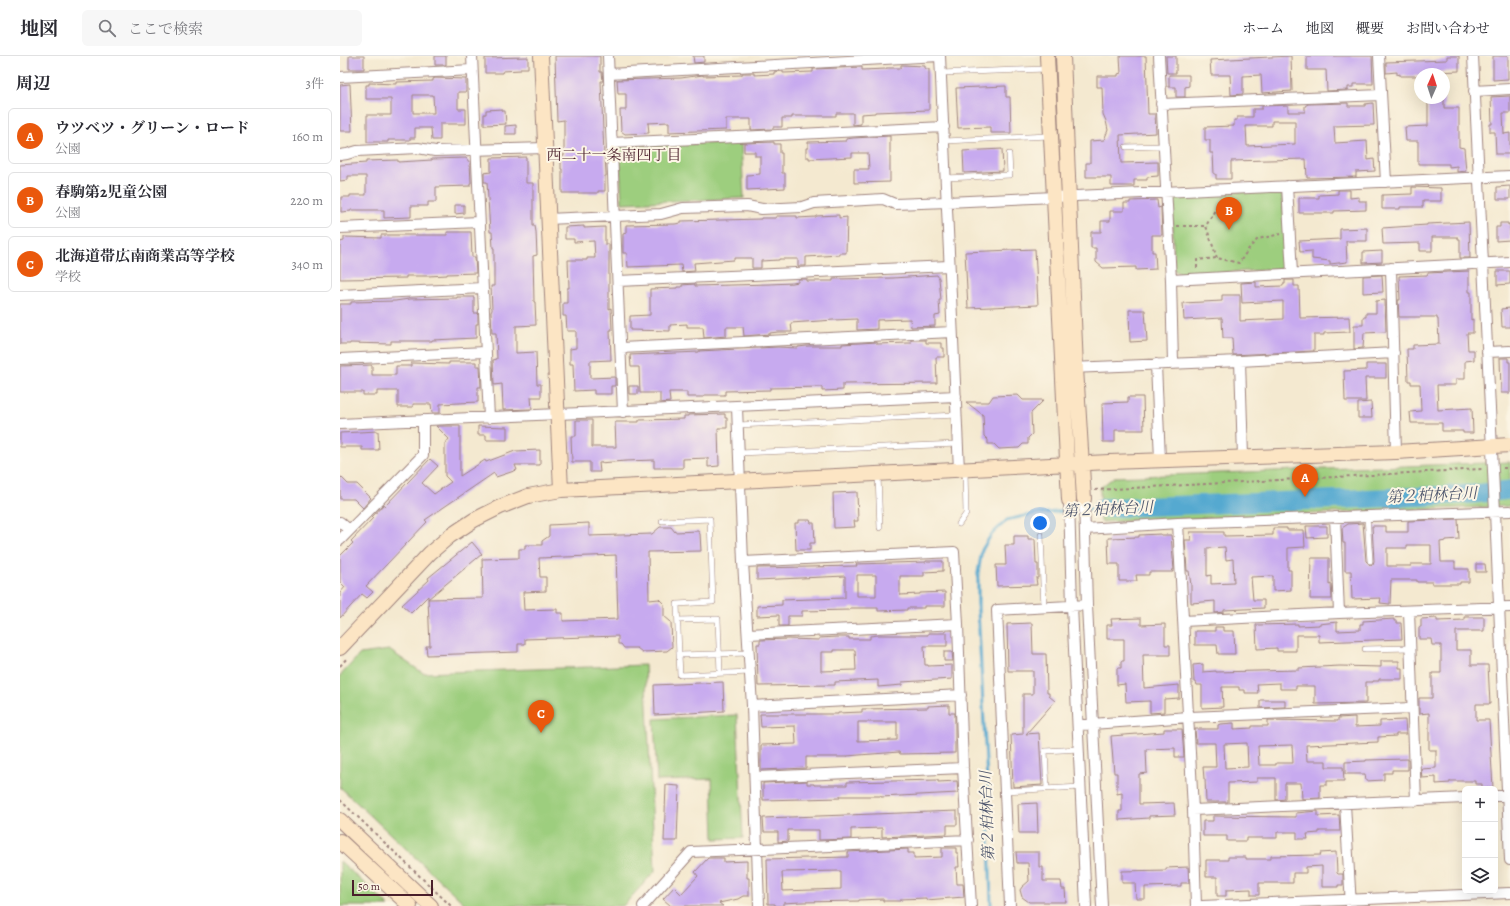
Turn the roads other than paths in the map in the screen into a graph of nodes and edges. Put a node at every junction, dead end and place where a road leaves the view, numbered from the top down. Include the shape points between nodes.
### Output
1 (472, 56) edge
2 (541, 56) edge
3 (608, 56) edge
4 (940, 56) edge
5 (1063, 56) edge
6 (1159, 56) edge
7 (1379, 56) edge
8 (1472, 56) edge
9 (1048, 62) edge
10 (472, 70) junction
11 (941, 73) junction
12 (609, 74) junction
13 (340, 77) edge
14 (1510, 89) edge
15 (1474, 91) junction
16 (1381, 95) junction
17 (1161, 104) junction
18 (944, 127) junction
19 (1051, 136) junction
20 (945, 141) junction
21 (612, 142) junction
22 (1163, 146) junction
23 (1126, 147) dead end
24 (545, 148) junction
25 (477, 150) junction
26 (1009, 154) dead end
27 (340, 155) edge
28 (1510, 176) edge
29 (1479, 177) junction
30 (946, 178) junction
31 (1386, 182) junction
32 (1287, 186) junction
33 (1165, 191) junction
34 (1069, 196) junction
35 (1054, 197) junction
36 (947, 202) junction
37 (615, 216) junction
38 (547, 219) junction
39 (479, 222) junction
40 (340, 228) edge
41 (1510, 262) edge
42 (1483, 264) junction
43 (949, 266) junction
44 (1391, 268) junction
45 (1292, 273) junction
46 (1171, 280) junction
47 (618, 281) junction
48 (482, 288) junction
49 (340, 295) edge
50 (952, 332) junction
51 (621, 348) junction
52 (1510, 351) edge
53 (485, 352) junction
54 (1487, 352) junction
55 (1394, 353) junction
56 (340, 359) edge
57 (1240, 361) junction
58 (1173, 363) junction
59 (1156, 364) junction
60 (1069, 368) junction
61 (956, 396) junction
62 (737, 407) junction
63 (623, 412) junction
64 (558, 415) junction
65 (957, 415) junction
66 (489, 418) junction
67 (423, 420) junction
68 (340, 424) edge
69 (738, 425) junction
70 (958, 444) junction
71 (1510, 445) edge
72 (1491, 446) junction
73 (1396, 452) junction
74 (739, 453) junction
75 (1243, 457) junction
76 (1160, 460) junction
77 (1082, 464) junction
78 (1066, 465) junction
79 (962, 470) junction
80 (878, 474) junction
81 (740, 481) junction
82 (561, 490) junction
83 (1084, 495) joint
84 (1069, 500) joint
85 (1495, 512) junction
86 (1510, 512) edge
87 (1367, 516) junction
88 (1335, 517) junction
89 (662, 521) dead end
90 (340, 522) edge
91 (1178, 523) junction
92 (959, 524) dead end
93 (1084, 525) junction
94 (880, 528) dead end
95 (349, 530) junction
96 (1041, 535) dead end
97 (340, 540) edge
98 (1370, 561) dead end
99 (743, 562) junction
100 (1088, 605) junction
101 (1072, 606) junction
102 (1510, 607) edge
103 (1044, 608) junction
104 (1499, 608) junction
105 (1409, 611) junction
106 (1340, 613) junction
107 (678, 620) junction
108 (1183, 621) junction
109 (958, 624) junction
110 (748, 634) junction
111 (1410, 648) junction
112 (343, 649) edge
113 (1365, 649) dead end
114 (749, 653) junction
115 (720, 654) junction
116 (679, 655) junction
117 (750, 672) junction
118 (720, 673) junction
119 (961, 695) junction
120 (1506, 704) edge
121 (752, 706) junction
122 (1412, 708) junction
123 (1189, 717) junction
124 (1093, 724) junction
125 (1078, 725) junction
126 (1079, 749) junction
127 (963, 768) junction
128 (755, 778) junction
129 (1081, 787) junction
130 (1047, 789) junction
131 (1005, 791) junction
132 (1498, 796) edge
133 (1509, 796) edge
134 (1462, 798) edge
135 (1416, 801) junction
136 (1345, 804) junction
137 (1193, 810) junction
138 (340, 820) edge
139 (340, 840) edge
140 (968, 840) junction
141 (756, 850) junction
142 (1510, 860) edge
143 (1510, 893) edge
144 (1351, 903) edge
145 (410, 906) edge
146 (431, 906) edge
147 (642, 906) edge
148 (759, 906) edge
149 (971, 906) edge
150 (1010, 906) edge
151 (1086, 906) edge
152 (1102, 906) edge
153 (1196, 906) edge
154 (1202, 906) edge

1 - 10 street
2 - 24 street
3 - 12 street
4 - 11 street
4 - 12 street
5 - 34 street
6 - 17 street
7 - 16 street
8 - 15 street
9 - 11 lane
9 - 19 street
10 - 13 street
10 - 25 street
11 - 18 street
12 - 21 street
14 - 15 street
15 - 29 street
16 - 17 street
16 - 31 street
17 - 22 street
18 - 20 street
18 - 21 street
19 - 20 lane
19 - 35 street
20 - 30 street
21 - 37 street
22 - 23 lane
22 - 33 street
24 - 25 street
24 - 38 street
25 - 27 street via 435,151 418,148 357,151
25 - 39 street
26 - 30 lane via 1010,175
28 - 29 street
29 - 31 street
29 - 42 street
30 - 36 street
31 - 32 street
32 - 33 street
32 - 45 street
33 - 34 street
33 - 46 street
34 - 35 street
34 - 60 street
35 - 36 street
35 - 60 street
36 - 37 street via 814,202 802,207 683,208 661,214
36 - 43 street
37 - 38 street
37 - 47 street
38 - 64 street
39 - 40 street
39 - 48 street
41 - 42 street
42 - 44 street
42 - 54 street
43 - 47 street
43 - 50 street
44 - 45 street
44 - 55 street
45 - 46 street
46 - 58 street
47 - 51 street
48 - 49 street
48 - 53 street
50 - 51 street
50 - 61 street
51 - 63 street
52 - 54 street
53 - 56 street
53 - 66 street
54 - 72 street
55 - 57 street
55 - 73 street
57 - 58 street
57 - 75 street
58 - 59 street
59 - 60 street
59 - 76 street
60 - 77 street
60 - 78 street
61 - 62 street
61 - 65 street
62 - 63 street
62 - 69 street
63 - 64 street
64 - 66 street
64 - 82 street
65 - 69 lane
65 - 70 street
66 - 67 street
67 - 68 street
67 - 95 street via 423,455
69 - 74 street
70 - 74 lane
70 - 79 street
71 - 72 street
72 - 73 street
72 - 85 street
73 - 75 street
74 - 81 street
75 - 76 street
76 - 77 street
77 - 78 street
77 - 83 street
78 - 79 street
78 - 84 street
79 - 80 street
79 - 92 lane via 966,514
80 - 81 street
80 - 94 lane
81 - 82 street
81 - 99 street
82 - 112 street via 528,496 500,507 450,536 430,553
83 - 93 street
84 - 101 street
85 - 86 street
85 - 87 street
85 - 104 street
87 - 88 street
87 - 98 lane
88 - 91 street
88 - 106 street
89 - 107 lane via 710,519 713,602 677,604
90 - 95 street
91 - 93 street
91 - 108 street
93 - 100 street
95 - 97 street
96 - 103 lane
99 - 109 street via 954,552
99 - 110 street
100 - 101 street
100 - 124 street
101 - 103 street
101 - 125 street
102 - 104 street
103 - 131 street via 997,610
104 - 105 street
104 - 120 street
105 - 106 street
105 - 111 street
106 - 108 street
107 - 115 lane via 718,619
107 - 116 lane
108 - 123 street
109 - 110 street
109 - 119 street
110 - 114 street
111 - 113 lane
111 - 122 street
114 - 115 lane
114 - 117 street
115 - 116 lane
115 - 118 lane
116 - 118 lane via 680,675
117 - 118 lane
117 - 121 street
119 - 121 street
119 - 127 street
120 - 133 street
121 - 128 street
122 - 123 street
122 - 135 street
123 - 124 street
123 - 137 street
124 - 125 street
124 - 152 street
125 - 126 street
126 - 129 street
126 - 130 lane via 1045,750
127 - 128 street
127 - 140 street
128 - 141 street
129 - 130 lane
129 - 151 street
130 - 131 lane
131 - 150 street
132 - 133 street
133 - 142 street
134 - 135 street
135 - 136 street
136 - 137 street
136 - 144 street
137 - 153 street
138 - 146 street
139 - 145 street
140 - 141 street
140 - 149 street
141 - 147 street via 691,852
141 - 148 street
143 - 144 street
144 - 154 street

